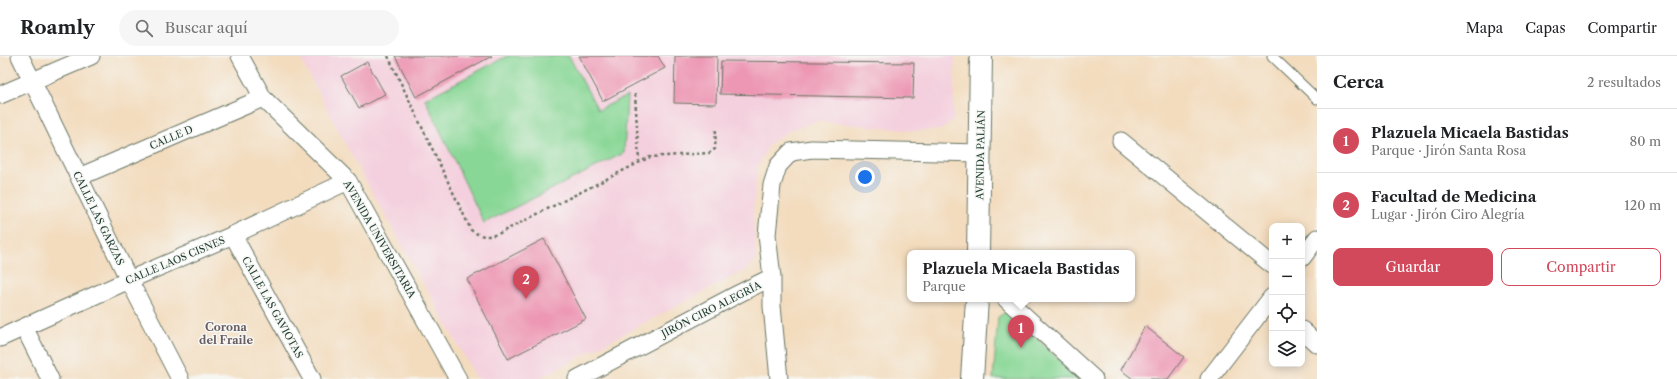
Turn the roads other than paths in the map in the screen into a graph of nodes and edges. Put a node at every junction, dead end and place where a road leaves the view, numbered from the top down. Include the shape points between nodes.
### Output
1 (20, 56) edge
2 (90, 56) edge
3 (240, 56) edge
4 (981, 56) edge
5 (1272, 56) edge
6 (32, 81) junction
7 (0, 95) edge
8 (263, 98) junction
9 (1317, 99) edge
10 (1122, 141) dead end
11 (980, 153) junction
12 (79, 177) junction
13 (348, 181) junction
14 (233, 235) junction
15 (1317, 238) edge
16 (978, 250) edge
17 (1305, 254) edge
18 (1269, 263) edge
19 (772, 277) junction
20 (129, 280) junction
21 (977, 302) edge
22 (1009, 302) edge
23 (1269, 303) edge
24 (24, 327) junction
25 (1303, 331) edge
26 (0, 338) edge
27 (1317, 344) edge
28 (50, 379) edge
29 (180, 379) edge
30 (312, 379) edge
31 (458, 379) edge
32 (577, 379) edge
33 (779, 379) edge
34 (972, 379) edge
35 (1094, 379) edge
36 (1209, 379) edge

1 - 6 street, CALLE LAS GARZAS
2 - 6 street
3 - 8 street, AVENIDA UNIVERSITARIA
4 - 11 main road, AVENIDA PALIÁN
5 - 9 lane
6 - 7 street
6 - 12 street, CALLE LAS GARZAS
8 - 12 street, CALLE D
8 - 13 street, AVENIDA UNIVERSITARIA
10 - 18 street
11 - 16 main road, AVENIDA PALIÁN
11 - 19 street, JIRÓN CIRO ALEGRÍA via 812,149 791,152 778,166 772,185 767,236
12 - 20 street, CALLE LAS GARZAS
13 - 14 street, CALLE LAOS CISNES
13 - 31 street, AVENIDA UNIVERSITARIA
14 - 20 street, CALLE LAOS CISNES
14 - 30 street, CALLE LAS GAVIOTAS
15 - 17 street
19 - 32 street, JIRÓN CIRO ALEGRÍA
19 - 33 street
20 - 24 street, CALLE LAOS CISNES
20 - 29 street, CALLE LAS GARZAS
21 - 34 main road
22 - 35 street
23 - 36 street
24 - 26 street, CALLE LAOS CISNES
24 - 28 street
25 - 27 street

